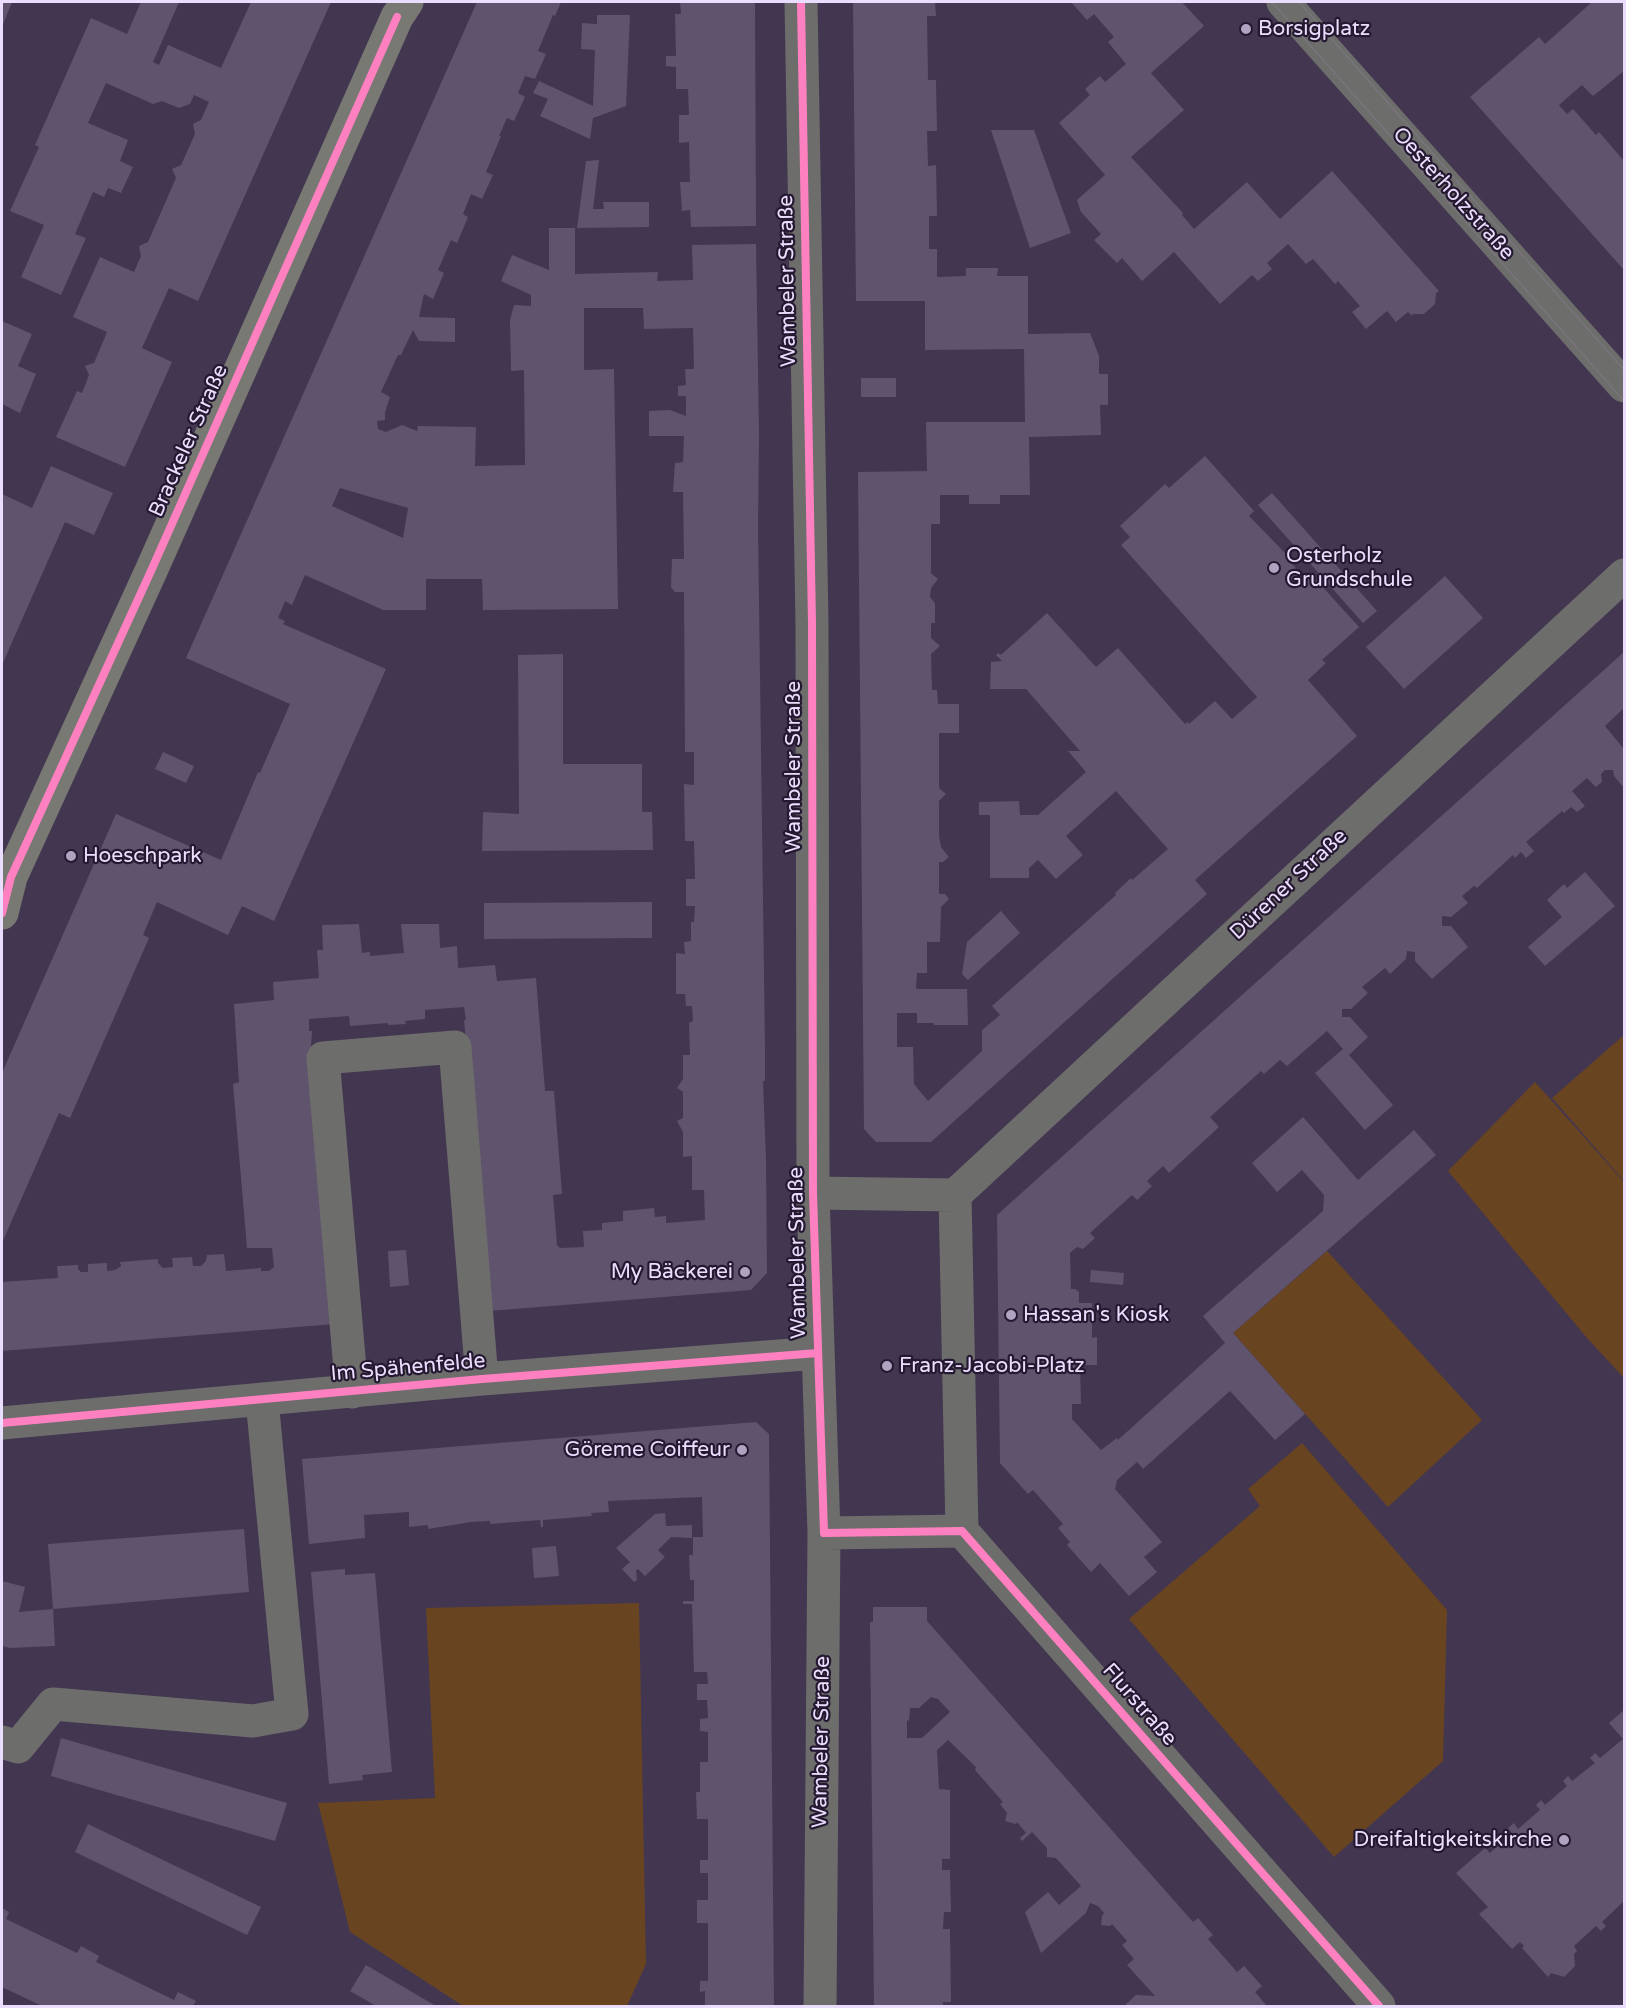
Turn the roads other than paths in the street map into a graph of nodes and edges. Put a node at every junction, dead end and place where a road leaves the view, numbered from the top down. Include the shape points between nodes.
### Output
1 (801, 2) edge
2 (1283, 2) edge
3 (400, 7) edge
4 (1624, 386) edge
5 (1624, 575) edge
6 (6, 883) edge
7 (2, 914) edge
8 (813, 1193) junction
9 (955, 1195) junction
10 (818, 1353) junction
11 (482, 1379) junction
12 (352, 1392) junction
13 (262, 1400) junction
14 (2, 1423) edge
15 (962, 1531) junction
16 (824, 1533) junction
17 (2, 1742) edge
18 (820, 2007) edge
19 (1379, 2007) edge

1 - 8 street, Wambeler Straße via 812,623
2 - 4 street, Oesterholzstraße
3 - 6 main road, Brackeler Straße via 151,571
5 - 9 street, Dürener Straße
6 - 7 main road, Brackeler Straße
8 - 9 street
8 - 10 street, Wambeler Straße
9 - 15 street
10 - 11 street, Im Spähenfelde
10 - 16 street, Wambeler Straße
11 - 12 street, Im Spähenfelde
11 - 12 street via 455,1047 323,1058
12 - 13 street, Im Spähenfelde
13 - 14 street, Im Spähenfelde
13 - 17 street via 292,1714 253,1721 53,1704 18,1747
15 - 16 street
15 - 19 street, Flurstraße
16 - 18 street, Wambeler Straße

